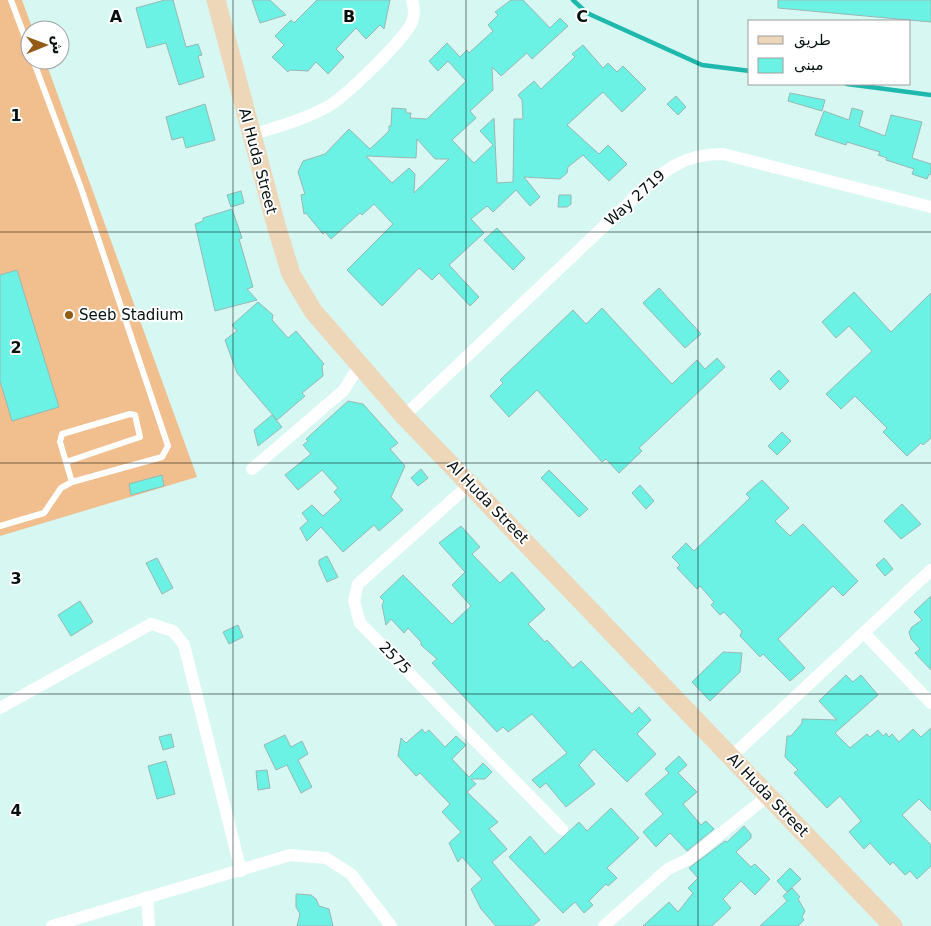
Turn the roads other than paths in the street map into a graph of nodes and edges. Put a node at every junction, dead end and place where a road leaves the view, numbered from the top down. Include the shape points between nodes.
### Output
1 (11, 0) edge
2 (216, 0) edge
3 (412, 0) edge
4 (20, 24) edge
5 (37, 70) edge
6 (251, 135) junction
7 (931, 207) edge
8 (360, 365) junction
9 (404, 416) junction
10 (66, 462) junction
11 (252, 469) dead end
12 (72, 482) junction
13 (470, 484) junction
14 (0, 526) edge
15 (931, 570) edge
16 (864, 633) junction
17 (931, 702) edge
18 (0, 708) edge
19 (731, 756) junction
20 (768, 796) junction
21 (562, 829) dead end
22 (241, 871) junction
23 (147, 897) junction
24 (882, 922) edge
25 (52, 926) edge
26 (148, 926) edge
27 (391, 926) edge
28 (604, 926) edge

1 - 4 lane
2 - 6 street, Al Huda Street
3 - 6 street via 413,21 406,32 329,106 307,117
5 - 12 lane via 81,188 168,446 162,457
6 - 8 street, Al Huda Street via 292,274 313,312
7 - 9 street, Way 2719 via 723,154 702,154 680,161 638,194
8 - 9 street, Al Huda Street
8 - 11 street via 343,391
9 - 13 street, Al Huda Street
10 - 10 lane via 60,442 62,434 135,415 140,437
10 - 12 lane
12 - 14 lane via 61,488 44,513
13 - 19 street, Al Huda Street
13 - 21 street, 2575 via 358,584 354,601 360,623
15 - 16 street
16 - 17 street
16 - 19 street
18 - 22 street via 151,624 173,632 184,645
19 - 20 street, Al Huda Street
20 - 24 street, Al Huda Street
20 - 28 street via 689,859 668,869
22 - 23 street
22 - 27 street via 290,855 326,858 351,874
23 - 25 street
23 - 26 street

